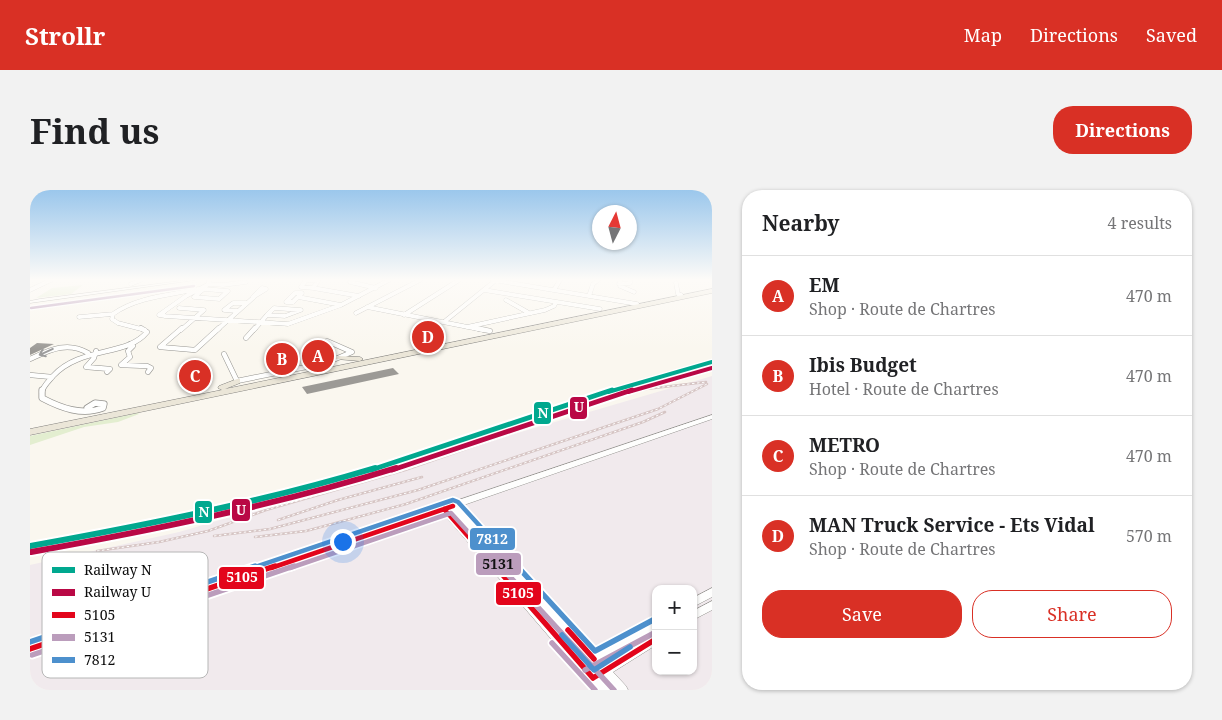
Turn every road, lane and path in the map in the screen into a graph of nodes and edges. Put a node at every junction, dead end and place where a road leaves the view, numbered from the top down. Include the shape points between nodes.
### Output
1 (133, 303) edge
2 (176, 303) edge
3 (233, 303) edge
4 (237, 303) edge
5 (332, 303) edge
6 (344, 303) edge
7 (374, 303) edge
8 (421, 303) edge
9 (467, 303) edge
10 (512, 303) edge
11 (555, 303) edge
12 (565, 303) edge
13 (590, 303) edge
14 (624, 303) edge
15 (633, 303) edge
16 (640, 303) edge
17 (646, 303) edge
18 (659, 303) edge
19 (246, 304) joint
20 (637, 304) junction
21 (341, 305) junction
22 (655, 305) dead end
23 (628, 306) junction
24 (367, 307) junction
25 (589, 307) junction
26 (179, 308) dead end
27 (237, 311) junction
28 (601, 311) junction
29 (620, 312) dead end
30 (356, 313) dead end
31 (529, 313) junction
32 (113, 314) junction
33 (404, 314) junction
34 (267, 315) junction
35 (79, 317) dead end
36 (194, 318) junction
37 (227, 321) junction
38 (444, 322) junction
39 (260, 323) junction
40 (467, 327) junction
41 (490, 333) junction
42 (246, 338) dead end
43 (327, 341) dead end
44 (130, 344) junction
45 (96, 351) junction
46 (405, 352) junction
47 (88, 353) junction
48 (224, 354) dead end
49 (338, 358) junction
50 (30, 359) edge
51 (121, 365) junction
52 (148, 372) dead end
53 (30, 374) edge
54 (52, 377) junction
55 (237, 381) junction
56 (172, 400) junction
57 (145, 407) junction
58 (88, 411) dead end
59 (712, 416) edge
60 (30, 431) edge
61 (449, 507) junction
62 (208, 589) edge
63 (712, 592) edge
64 (697, 601) edge
65 (712, 605) edge
66 (697, 614) edge
67 (652, 628) edge
68 (652, 641) edge
69 (42, 645) edge
70 (30, 649) edge
71 (594, 659) junction
72 (580, 665) junction
73 (604, 670) junction
74 (593, 678) junction
75 (603, 690) edge
76 (622, 690) edge

1 - 32 street
2 - 36 street via 159,315
3 - 27 street via 224,310
4 - 19 street
5 - 21 street
6 - 21 street
7 - 24 street
8 - 33 street
9 - 38 street
10 - 31 street
11 - 31 street via 551,308
12 - 25 street
13 - 25 street
14 - 23 street
15 - 20 street
16 - 20 main road
17 - 28 main road
18 - 22 main road
19 - 27 street
20 - 23 main road
21 - 39 street via 288,324
23 - 41 main road
24 - 30 street
24 - 33 street
25 - 28 street
26 - 36 street via 204,310
27 - 37 street
28 - 29 main road
28 - 57 main road
31 - 40 street
32 - 35 street
32 - 44 street via 114,321 146,330 145,336
33 - 38 street
34 - 34 street via 285,316 301,310 274,308
34 - 39 street
36 - 37 street
36 - 37 street via 160,347 195,350
37 - 39 street
38 - 40 street
39 - 42 street
40 - 41 street
41 - 46 main road
43 - 49 street via 352,352
44 - 45 street
44 - 51 street via 133,346 128,351 130,357
45 - 47 street
45 - 51 street via 86,368 109,370
46 - 49 main road via 356,359
46 - 56 main road
47 -> 50 street via 63,346
47 - 54 street via 69,362
48 - 55 street
49 - 55 street
51 - 52 street via 146,366 151,368
53 - 54 street
54 - 58 street via 42,389 42,398 56,406
55 - 56 main road
56 - 57 main road
57 - 60 main road
59 - 61 street
61 - 62 street
61 - 71 street
61 - 72 street
63 - 64 street
65 - 66 street
67 - 71 street
68 - 73 street
69 - 70 street
71 - 72 street
71 - 73 street
72 - 74 street
73 - 74 street
73 - 76 street
74 - 75 street

